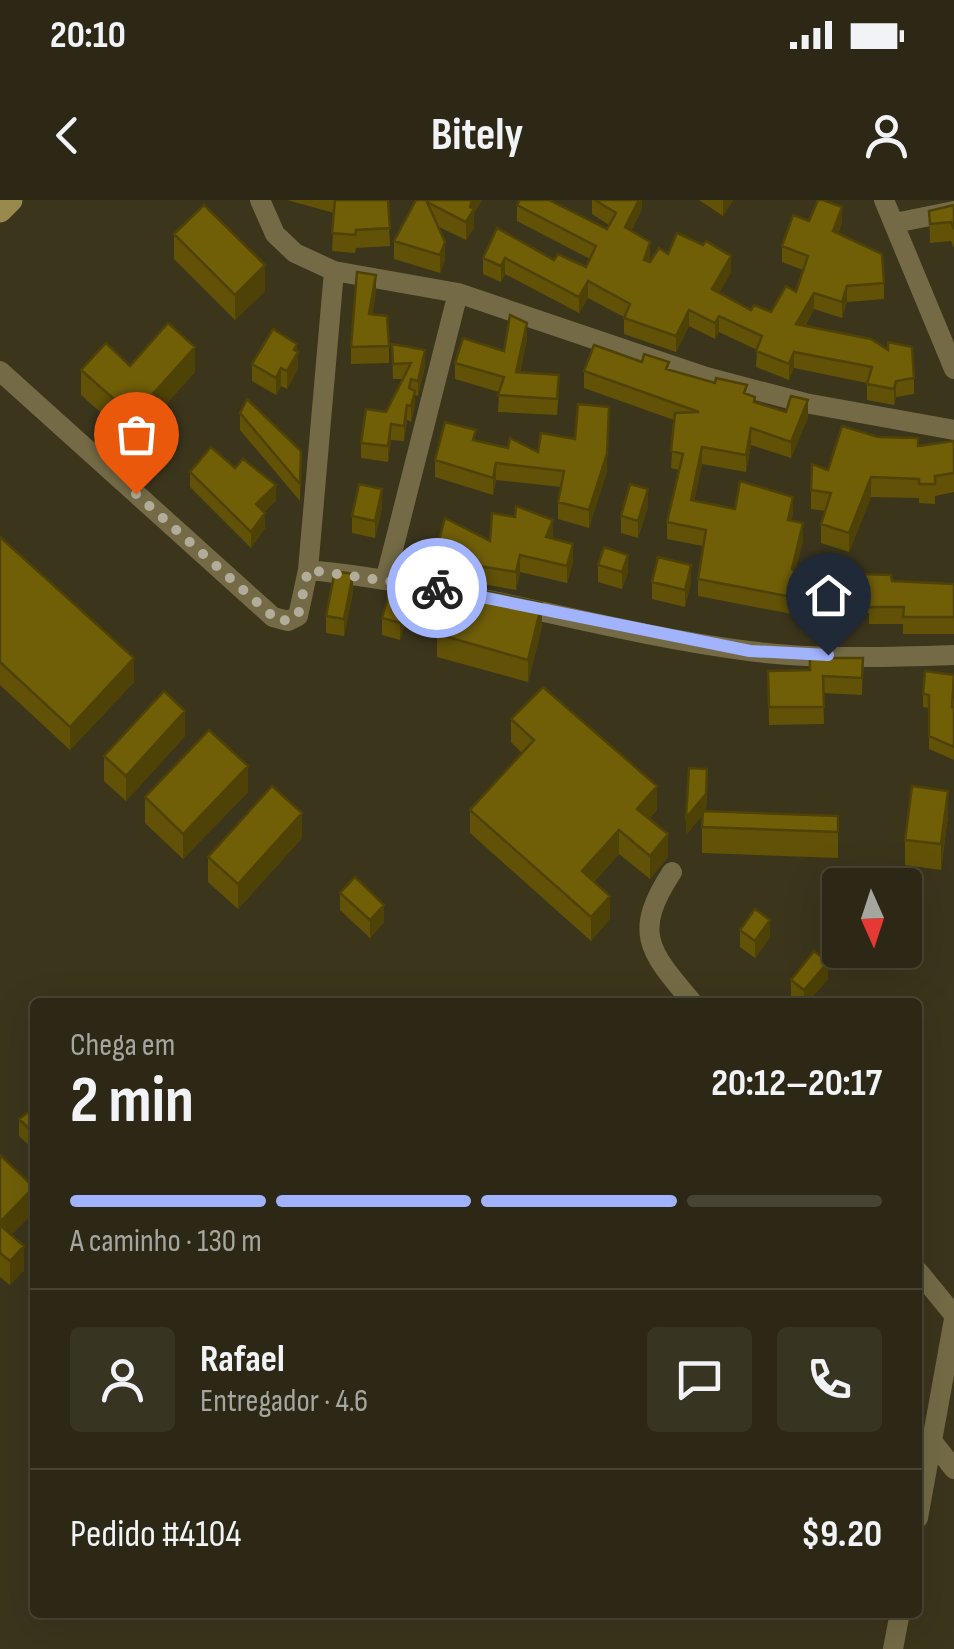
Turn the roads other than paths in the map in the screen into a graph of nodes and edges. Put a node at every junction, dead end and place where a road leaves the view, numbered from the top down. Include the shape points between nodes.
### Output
1 (10, 200) edge
2 (260, 200) edge
3 (884, 200) edge
4 (0, 210) edge
5 (954, 211) edge
6 (895, 222) junction
7 (334, 271) junction
8 (458, 293) junction
9 (954, 369) edge
10 (0, 371) edge
11 (954, 430) edge
12 (308, 570) junction
13 (386, 577) junction
14 (954, 654) edge
15 (672, 872) dead end
16 (689, 998) edge
17 (922, 1276) edge
18 (954, 1317) edge
19 (932, 1441) junction
20 (954, 1470) edge
21 (922, 1496) edge
22 (899, 1618) edge
23 (894, 1649) edge

1 - 4 main road
2 - 7 street via 275,234 295,253
3 - 6 street
5 - 6 street
6 - 9 street
7 - 8 street
7 - 12 street
8 - 11 street via 706,378
8 - 13 street
10 - 12 street via 279,622 298,616
12 - 13 street
13 - 14 street via 750,651
15 - 16 street via 651,904 647,934 657,961
17 - 18 street
18 - 19 street
19 - 20 street
19 - 21 street
22 - 23 street

